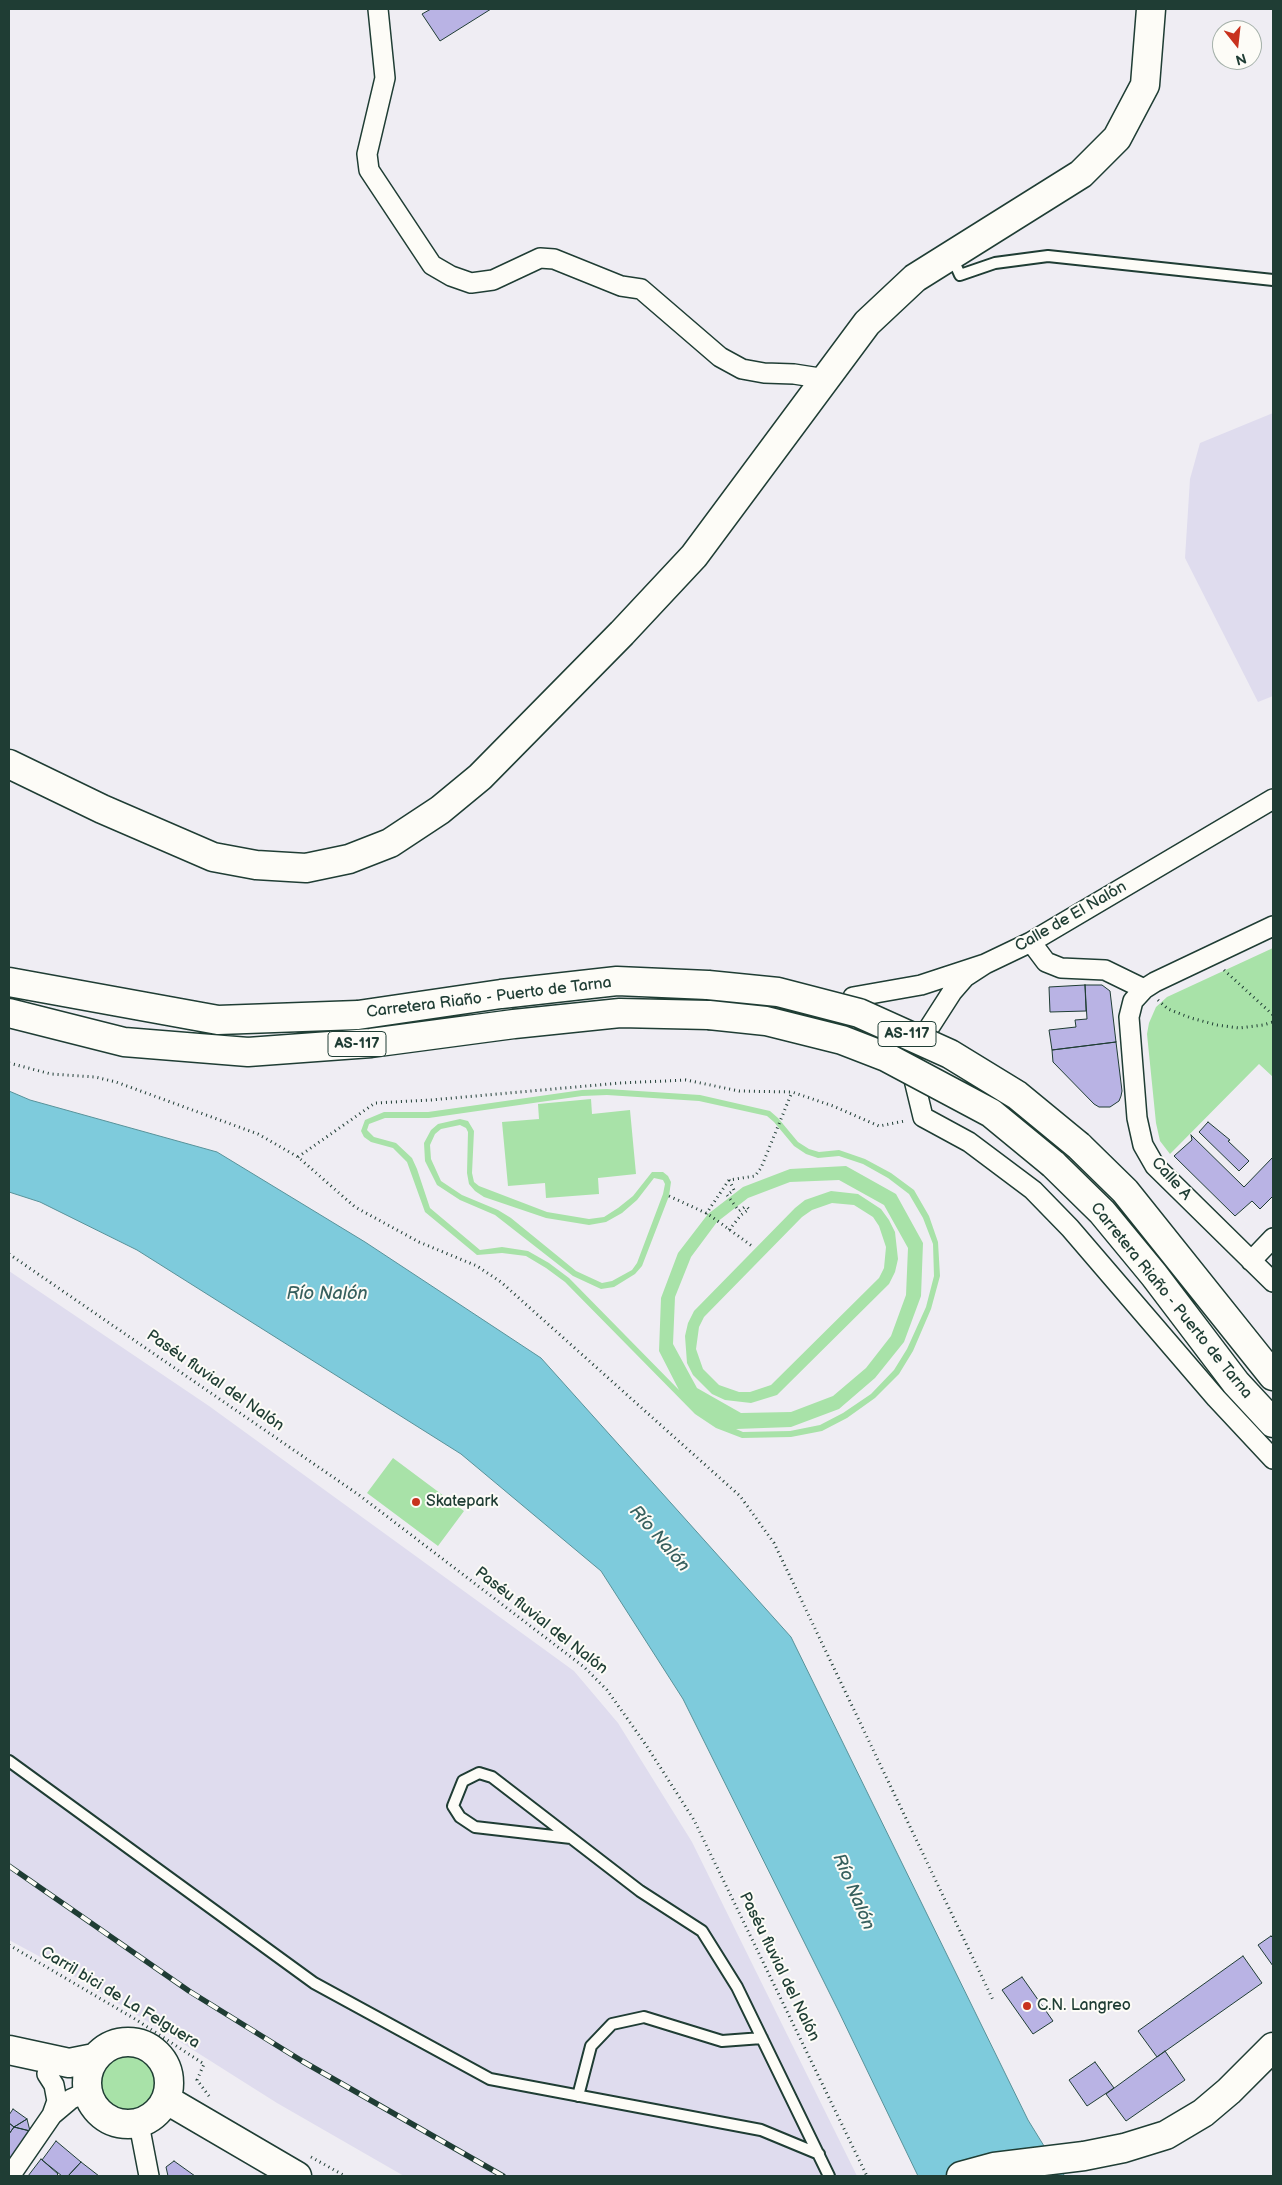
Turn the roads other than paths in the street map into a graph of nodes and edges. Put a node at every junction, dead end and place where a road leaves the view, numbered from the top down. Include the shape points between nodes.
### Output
1 (378, 9) edge
2 (1151, 9) edge
3 (951, 255) junction
4 (1273, 280) edge
5 (826, 378) junction
6 (9, 764) edge
7 (1273, 799) edge
8 (1273, 926) edge
9 (1031, 942) junction
10 (986, 964) junction
11 (9, 982) edge
12 (1144, 989) junction
13 (853, 997) dead end
14 (9, 1013) edge
15 (1273, 1238) edge
16 (1251, 1261) junction
17 (1273, 1282) edge
18 (1273, 1376) edge
19 (1273, 1423) edge
20 (1273, 1459) edge
21 (9, 1761) edge
22 (571, 1838) junction
23 (762, 2038) junction
24 (1273, 2047) edge
25 (9, 2052) edge
26 (94, 2058) junction
27 (47, 2074) junction
28 (87, 2090) junction
29 (578, 2096) junction
30 (167, 2100) junction
31 (52, 2115) junction
32 (139, 2124) junction
33 (819, 2154) junction
34 (300, 2164) edge
35 (10, 2176) edge
36 (149, 2176) edge
37 (829, 2176) edge
38 (961, 2176) edge

1 - 5 street via 385,78 368,154 369,170 432,265 471,284 493,280 540,258 554,259 620,286 641,289 720,357 742,369
2 - 3 main road via 1145,85 1117,138 1081,174
3 - 4 lane via 960,275 995,262 1048,256
3 - 5 main road via 915,278 867,324
5 - 6 main road via 694,556 629,626 480,777 440,810 390,843 349,859 306,868 256,865 213,857
7 - 9 street, Calle de El Nalón
8 - 12 street
9 - 10 street, Calle de El Nalón
9 - 12 street via 1046,962 1061,968 1105,970
10 - 13 street, Calle de El Nalón via 921,985
10 - 20 street via 965,977 952,992 909,1059 922,1117 969,1142 1033,1190
11 - 18 main road, Carretera Riaño - Puerto de Tarna / AS-117, bridge via 218,1020 358,1015 501,994 616,982 708,985 778,992 859,1013 950,1054 1016,1095 1079,1146 1125,1191
12 - 16 street, Calle A via 1133,1001 1129,1017 1142,1145 1155,1166
14 - 19 main road, Carretera Riaño - Puerto de Tarna / AS-117, bridge via 124,1042 248,1052 371,1043 620,1013 709,1015 766,1021 842,1040 886,1057 991,1112 1052,1164 1102,1212 1236,1382
15 - 16 street
16 - 17 street, Calle A
21 - 29 lane via 314,1983 490,2079
22 - 22 lane via 475,1827 460,1817 453,1806 463,1781 479,1773 492,1777
22 - 23 lane via 640,1891 702,1931 737,1987
23 - 29 lane via 722,2041 644,2016 612,2024 591,2046
23 - 33 lane
24 - 38 main road via 1229,2091 1166,2135 1124,2148 994,2167
25 - 26 main road via 69,2063
25 - 27 main road
26 - 28 main road via 88,2072
26 - 30 main road via 112,2044 121,2042 151,2047 164,2059 171,2081
27 - 28 main road
27 - 31 street via 54,2085 57,2101
28 - 31 street
28 - 32 main road via 98,2113 116,2123
29 - 33 lane via 762,2130
30 - 32 main road via 156,2115
30 - 34 main road
31 - 35 street
32 - 36 street
33 - 37 lane

